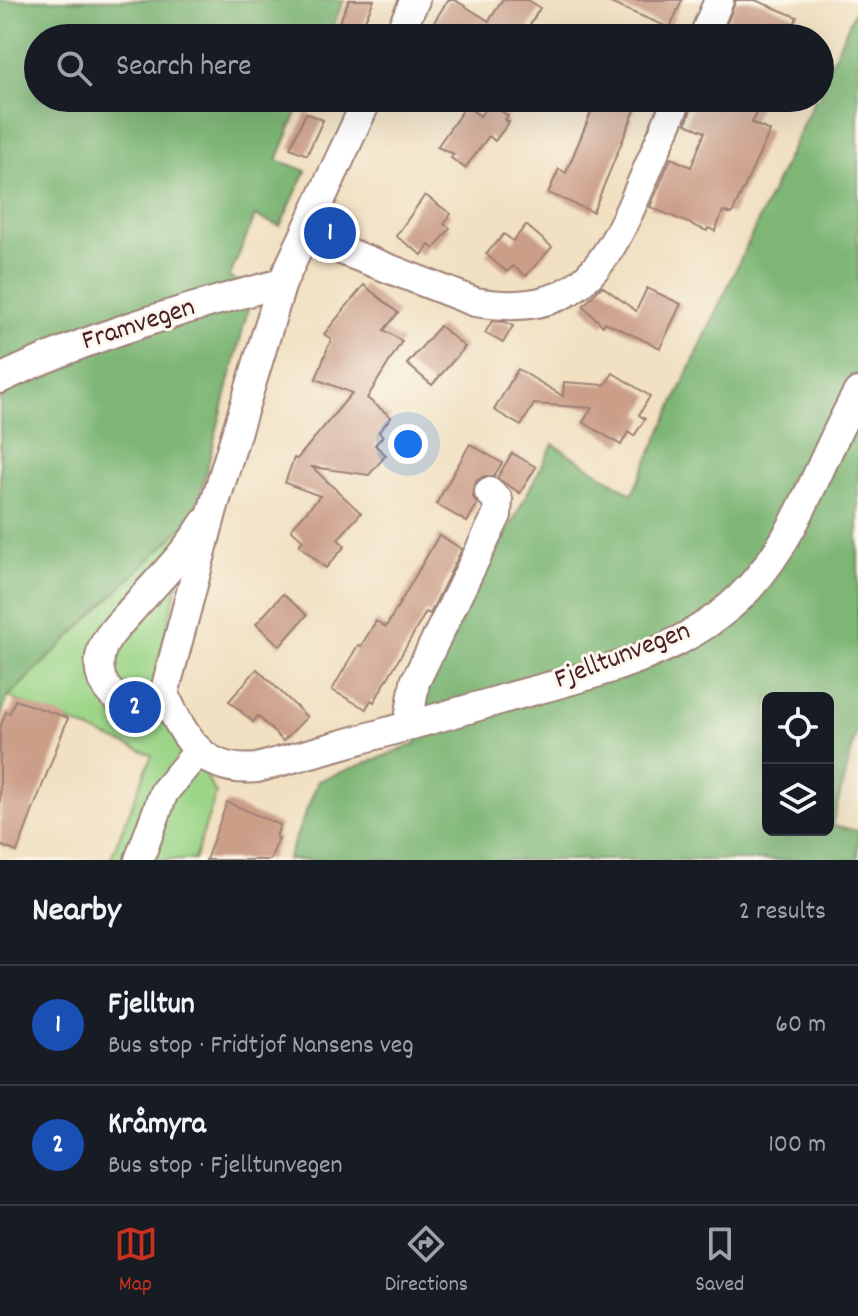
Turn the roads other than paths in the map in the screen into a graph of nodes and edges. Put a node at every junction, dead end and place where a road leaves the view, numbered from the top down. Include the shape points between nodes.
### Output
1 (415, 0) edge
2 (719, 0) edge
3 (404, 24) edge
4 (709, 24) edge
5 (362, 112) edge
6 (672, 112) edge
7 (305, 236) junction
8 (282, 283) junction
9 (0, 379) edge
10 (858, 392) edge
11 (489, 492) dead end
12 (213, 509) junction
13 (164, 694) junction
14 (408, 726) junction
15 (199, 750) junction
16 (139, 860) edge

1 - 3 street
2 - 4 street
5 - 7 street
6 - 7 street via 622,231 601,265 561,295 497,306 475,302
7 - 8 street
8 - 9 street, Framvegen via 165,315
8 - 12 street
10 - 14 street, Fjelltunvegen via 768,564 716,618 611,668
11 - 14 street via 498,500 497,515 415,682
12 - 13 street
12 - 13 street via 103,646 99,663 108,690 123,701 146,704
13 - 15 street, Fjelltunvegen via 181,730
14 - 15 street, Fjelltunvegen via 257,768 221,766
15 - 16 street via 164,792

